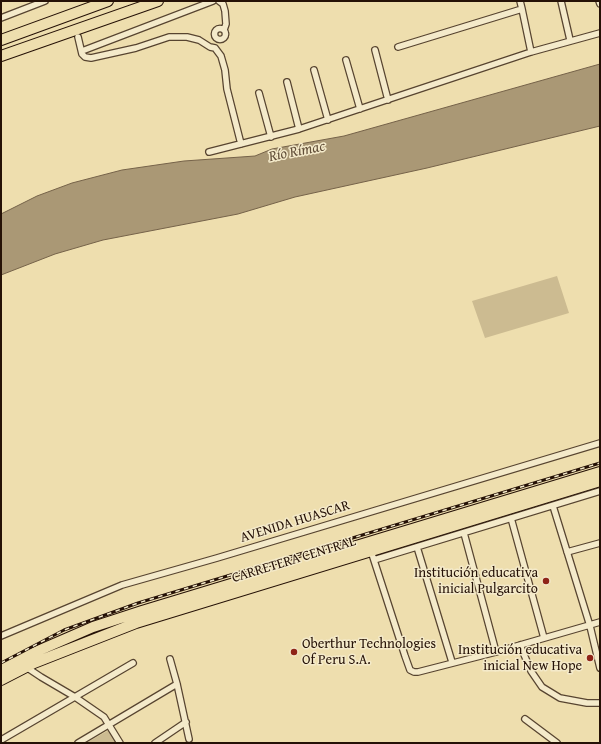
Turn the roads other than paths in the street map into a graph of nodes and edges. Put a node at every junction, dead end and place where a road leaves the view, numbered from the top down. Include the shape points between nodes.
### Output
1 (45, 1) edge
2 (108, 1) edge
3 (158, 1) edge
4 (213, 1) edge
5 (520, 1) edge
6 (561, 1) edge
7 (221, 2) edge
8 (522, 9) junction
9 (1, 18) edge
10 (224, 30) dead end
11 (600, 33) edge
12 (78, 37) dead end
13 (1, 40) edge
14 (570, 40) junction
15 (398, 47) dead end
16 (375, 50) dead end
17 (82, 51) junction
18 (531, 52) junction
19 (1, 56) edge
20 (346, 60) dead end
21 (314, 70) dead end
22 (287, 82) dead end
23 (259, 93) dead end
24 (388, 100) junction
25 (360, 109) junction
26 (328, 120) junction
27 (300, 129) junction
28 (271, 137) junction
29 (240, 144) junction
30 (209, 152) dead end
31 (600, 443) edge
32 (600, 472) edge
33 (600, 481) edge
34 (600, 492) edge
35 (554, 506) junction
36 (511, 518) junction
37 (464, 533) junction
38 (414, 538) junction
39 (600, 543) edge
40 (567, 552) junction
41 (373, 556) junction
42 (600, 622) edge
43 (590, 626) junction
44 (1, 636) edge
45 (544, 638) junction
46 (520, 645) junction
47 (496, 652) junction
48 (170, 659) dead end
49 (452, 662) junction
50 (133, 663) dead end
51 (26, 666) junction
52 (600, 668) edge
53 (1, 669) edge
54 (1, 680) edge
55 (177, 684) junction
56 (75, 697) junction
57 (600, 703) edge
58 (525, 719) dead end
59 (186, 722) junction
60 (110, 725) junction
61 (189, 739) dead end
62 (1, 740) edge
63 (80, 742) edge
64 (120, 743) edge
65 (155, 743) edge
66 (557, 743) edge

1 - 9 street
2 - 13 highway
3 - 19 highway
4 - 17 street
5 - 8 street
6 - 14 street
7 - 10 street via 225,12
8 - 15 street
8 - 18 street
11 - 14 street
12 - 17 street
14 - 18 street
16 - 24 street
17 - 29 street via 85,57 91,58 136,48 169,37 187,37 215,48 222,56
18 - 24 street
20 - 25 street
21 - 26 street
22 - 27 street
23 - 28 street
24 - 25 street
25 - 26 street
26 - 27 street
27 - 28 street
28 - 29 street
29 - 30 street
31 - 44 street, AVENIDA HUASCAR via 122,585
32 - 38 highway, CARRETERA CENTRAL
33 - 38 highway, CARRETERA CENTRAL
34 - 35 street
35 - 36 street
35 - 40 street
36 - 37 street
36 - 45 street
37 - 38 street
37 - 47 street
38 - 41 highway, CARRETERA CENTRAL
38 - 49 street
38 - 53 highway, CARRETERA CENTRAL via 121,618 93,627
39 - 40 street
40 - 43 street
41 - 49 street via 410,670 418,672
41 - 51 highway, CARRETERA CENTRAL via 136,623
42 - 43 street
43 - 45 street
43 - 52 street
45 - 46 street
46 - 47 street
46 - 57 street via 531,671 542,687 560,698
47 - 49 street
48 - 55 street
50 - 56 street
51 - 54 highway, CARRETERA CENTRAL
51 - 56 street
55 - 59 street
55 - 60 street
56 - 60 street via 104,717
56 - 62 street
58 - 66 street
59 - 61 street
59 - 65 street
60 - 63 street
60 - 64 street

